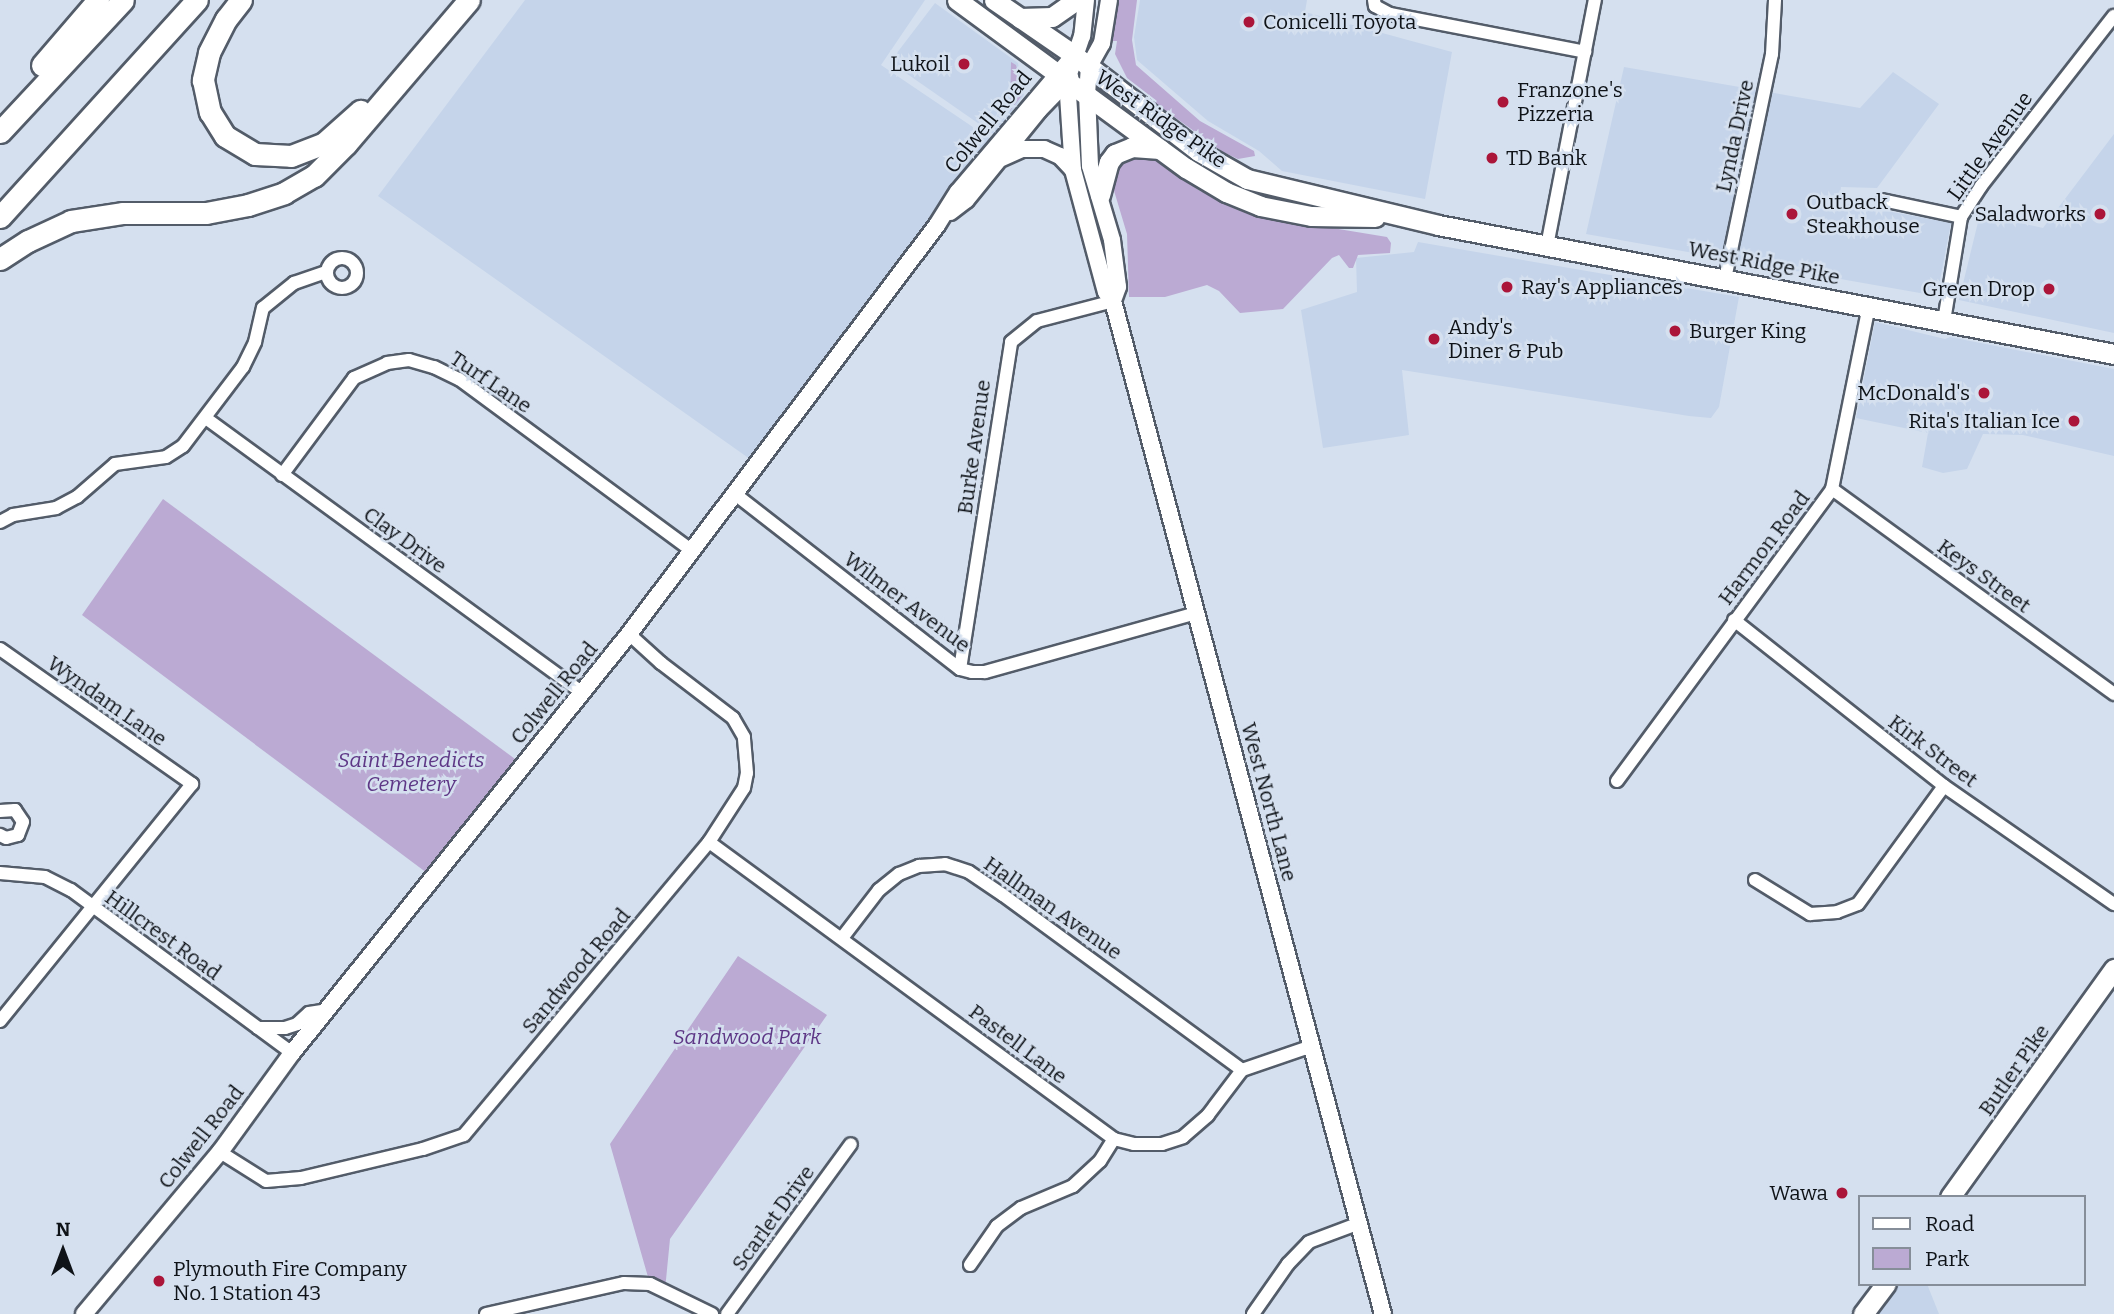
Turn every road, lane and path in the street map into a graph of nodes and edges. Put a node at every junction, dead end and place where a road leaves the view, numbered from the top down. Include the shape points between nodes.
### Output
1 (98, 0) edge
2 (123, 0) edge
3 (197, 0) edge
4 (241, 0) edge
5 (454, 0) edge
6 (469, 0) edge
7 (957, 0) edge
8 (994, 0) edge
9 (1076, 0) edge
10 (1086, 0) edge
11 (1109, 0) edge
12 (1374, 0) edge
13 (1595, 0) edge
14 (1774, 0) edge
15 (2114, 16) edge
16 (1020, 18) junction
17 (1585, 52) junction
18 (1082, 61) junction
19 (1062, 76) junction
20 (1087, 94) junction
21 (0, 115) edge
22 (0, 132) edge
23 (1161, 149) junction
24 (1000, 159) junction
25 (1073, 170) junction
26 (1100, 195) junction
27 (1882, 200) dead end
28 (0, 217) edge
29 (1405, 217) junction
30 (1961, 217) junction
31 (940, 220) junction
32 (1547, 246) junction
33 (0, 259) edge
34 (326, 272) dead end
35 (1725, 279) junction
36 (1113, 301) junction
37 (1869, 305) junction
38 (1944, 321) junction
39 (2114, 354) edge
40 (207, 419) junction
41 (282, 475) junction
42 (1832, 489) junction
43 (735, 494) junction
44 (0, 522) edge
45 (691, 550) junction
46 (1197, 613) junction
47 (1734, 620) junction
48 (629, 634) junction
49 (4, 652) edge
50 (0, 666) edge
51 (960, 668) junction
52 (581, 692) junction
53 (2114, 694) edge
54 (1617, 781) dead end
55 (1944, 786) junction
56 (1, 809) edge
57 (0, 835) edge
58 (709, 842) junction
59 (0, 873) edge
60 (1755, 880) dead end
61 (2114, 904) edge
62 (93, 908) junction
63 (842, 938) junction
64 (2114, 969) edge
65 (327, 1010) junction
66 (0, 1021) edge
67 (258, 1028) junction
68 (1312, 1046) junction
69 (292, 1053) junction
70 (1242, 1070) junction
71 (1114, 1139) junction
72 (851, 1144) dead end
73 (220, 1152) junction
74 (1951, 1195) edge
75 (1357, 1224) junction
76 (970, 1265) dead end
77 (1884, 1286) edge
78 (84, 1314) edge
79 (486, 1314) edge
80 (712, 1314) edge
81 (727, 1314) edge
82 (1253, 1314) edge
83 (1383, 1314) edge
84 (1863, 1314) edge

1 - 21 highway
2 - 22 highway
3 - 28 highway
4 - 5 highway via 209,53 203,80 210,112 225,136 255,154 291,156 323,144 356,114
6 - 33 highway via 346,144 314,176 284,193 206,213 123,213 71,221
7 - 19 main road, West Ridge Pike
8 - 16 main road, West Ridge Pike
9 - 16 main road via 1052,17
10 - 18 street
11 - 18 street via 1102,43
12 - 17 street via 1375,6 1390,14
13 - 17 street
14 - 35 street, Lynda Drive via 1772,54
15 - 30 street, Little Avenue
16 - 18 main road, West Ridge Pike
17 - 32 street
18 - 19 street
18 - 20 street, West North Lane
18 - 29 main road, West Ridge Pike via 1229,172 1273,187
19 - 20 main road, West Ridge Pike
19 - 24 street, Colwell Road
19 - 25 street, West North Lane
19 - 31 street, Colwell Road via 958,192
20 - 23 main road, West Ridge Pike
20 - 26 street, West North Lane via 1090,166
23 - 26 main road via 1132,147 1115,154
23 - 29 main road, West Ridge Pike via 1226,192 1260,206 1311,216
24 - 25 street via 1022,149 1044,149 1060,156
24 - 31 street, Colwell Road via 966,200
25 - 36 street, West North Lane via 1106,292
26 - 36 street, West North Lane via 1118,287
27 - 30 street
29 - 32 main road, West Ridge Pike
30 - 38 street, Little Avenue
31 - 43 street, Colwell Road
32 - 35 main road, West Ridge Pike
34 - 40 street via 294,283 263,308 243,367
35 - 37 main road, West Ridge Pike
36 - 46 street, West North Lane
36 - 51 street, Burke Avenue via 1037,321 1011,342
37 - 38 main road, West Ridge Pike
37 - 42 street, Harmon Road
38 - 39 main road, West Ridge Pike
40 - 41 street, Clay Drive
40 - 44 street via 166,457 115,464 77,497 56,508 13,515
41 - 45 street, Turf Lane via 354,379 387,363 409,360 459,379
41 - 52 street, Clay Drive
42 - 47 street, Harmon Road
42 - 53 street, Keys Street
43 - 45 street, Colwell Road
43 - 51 street, Wilmer Avenue
45 - 48 street, Colwell Road
46 - 51 street, Wilmer Avenue via 985,672
46 - 68 street, West North Lane
47 - 54 street, Harmon Road
47 - 55 street, Kirk Street
48 - 52 street, Colwell Road
48 - 58 street, Sandwood Road via 733,718 744,737 744,788
49 - 50 street
49 - 62 street, Wyndam Lane via 192,783
52 - 65 street, Colwell Road
55 - 60 street via 1858,904 1837,912 1810,914
55 - 61 street, Kirk Street
56 - 57 street via 15,810 23,822 13,838
58 - 63 street, Pastell Lane
58 - 73 street, Sandwood Road via 464,1135 302,1178 266,1181
59 - 62 street, Hillcrest Road via 45,877
62 - 66 street
62 - 67 street, Hillcrest Road
63 - 70 street, Hallman Avenue via 879,890 899,874 919,866 945,864 969,872 1003,894
63 - 71 street, Pastell Lane
64 - 74 main road, Butler Pike
65 - 67 street via 309,1013 285,1028
65 - 69 street, Colwell Road
67 - 69 street, Hillcrest Road
68 - 70 street
68 - 75 street, West North Lane
69 - 73 street, Colwell Road
70 - 71 street, Pastell Lane via 1208,1115 1182,1138 1162,1144
71 - 76 street via 1100,1161 1073,1186 1021,1208 997,1226
72 - 81 street, Scarlet Drive
73 - 78 street, Colwell Road
75 - 82 street via 1309,1242
75 - 83 street, West North Lane
77 - 84 main road
79 - 80 street via 624,1283 650,1284

